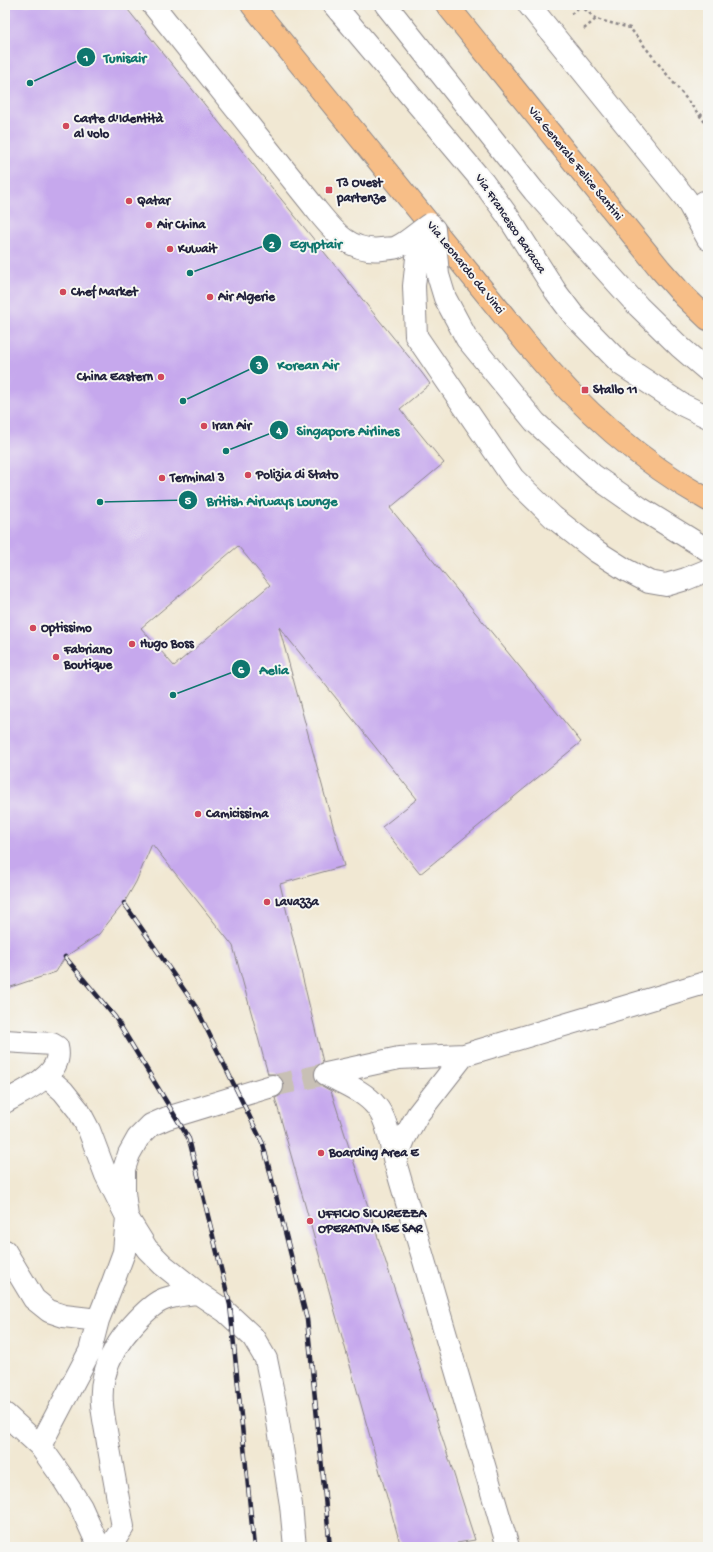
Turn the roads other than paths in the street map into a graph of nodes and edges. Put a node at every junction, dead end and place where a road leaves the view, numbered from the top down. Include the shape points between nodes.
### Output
1 (252, 5) edge
2 (334, 5) edge
3 (386, 5) edge
4 (448, 5) edge
5 (529, 5) edge
6 (158, 7) edge
7 (432, 226) junction
8 (708, 239) edge
9 (708, 319) edge
10 (708, 371) edge
11 (708, 417) edge
12 (708, 500) edge
13 (708, 550) edge
14 (708, 570) edge
15 (708, 982) edge
16 (5, 1042) edge
17 (464, 1055) junction
18 (47, 1077) junction
19 (272, 1086) tunnel mouth
20 (5, 1102) edge
21 (395, 1162) junction
22 (127, 1217) junction
23 (5, 1251) edge
24 (198, 1293) junction
25 (98, 1320) junction
26 (5, 1414) edge
27 (40, 1446) junction
28 (99, 1547) edge
29 (110, 1547) edge
30 (295, 1547) edge
31 (508, 1547) edge

1 - 7 main road, Via Leonardo da Vinci
2 - 11 lane, Via Francesco Baracca via 483,182 574,316 622,365 681,404
3 - 10 lane via 534,191 638,306
4 - 9 main road, Via Generale Felice Santini via 660,268
5 - 8 lane via 686,199
6 - 7 lane, bridge via 330,226 348,242 368,249 396,247
7 - 12 main road, Via Leonardo da Vinci via 544,364 586,409 650,463
7 - 13 lane, bridge via 445,298 467,339 535,422 593,475
7 - 14 lane, bridge via 417,258 414,286 416,336 513,478 554,517 596,551 649,582 666,585
15 - 17 lane
16 - 18 lane via 46,1042 57,1047 58,1061
17 - 21 lane via 418,1114
17 - 21 lane via 399,1058 326,1074 367,1097 377,1106 385,1121
18 - 20 lane
18 - 22 lane via 63,1091 90,1130 106,1175
19 - 22 lane via 195,1108 151,1125 138,1138 124,1169
21 - 31 lane
22 - 24 lane via 147,1249
22 - 25 lane via 124,1252
23 - 25 lane via 34,1299 49,1311 64,1316
24 - 29 lane via 163,1299 147,1309 111,1355 104,1378 102,1400 123,1527
24 - 30 lane via 225,1311 253,1337 266,1359 289,1489
25 - 27 lane via 90,1351
26 - 27 lane
27 - 28 lane via 81,1507

